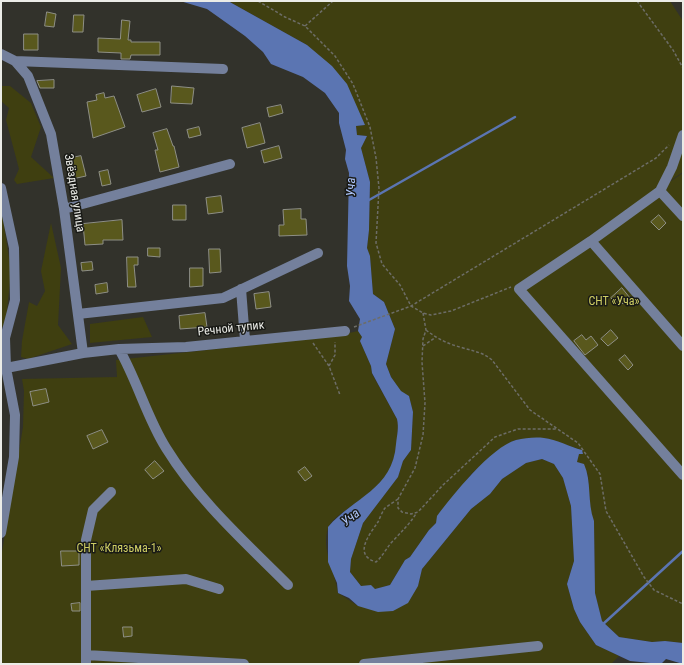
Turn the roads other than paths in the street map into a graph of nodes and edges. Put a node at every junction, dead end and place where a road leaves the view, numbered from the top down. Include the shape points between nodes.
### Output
1 (1, 54) edge
2 (15, 61) junction
3 (223, 69) dead end
4 (683, 136) edge
5 (230, 164) dead end
6 (1, 188) edge
7 (660, 192) junction
8 (64, 209) junction
9 (683, 216) edge
10 (591, 241) junction
11 (318, 253) dead end
12 (241, 289) junction
13 (78, 314) junction
14 (340, 331) road end
15 (245, 340) junction
16 (683, 346) edge
17 (119, 349) junction
18 (83, 353) junction
19 (4, 369) edge
20 (683, 475) edge
21 (111, 492) dead end
22 (1, 533) edge
23 (288, 585) dead end
24 (86, 586) junction
25 (219, 589) dead end
26 (538, 646) dead end
27 (86, 659) edge
28 (244, 664) edge
29 (364, 664) edge

1 - 2 street, Звёздная улица
2 - 3 street
2 - 8 street, Звёздная улица via 28,76 51,134
4 - 7 street
5 - 8 street
6 - 19 street via 14,248 15,300 6,338
7 - 9 street
7 - 10 street
8 - 13 street, Звёздная улица
10 - 16 street
10 - 20 street via 518,289
11 - 12 street
12 - 13 street via 223,298
12 - 15 street
13 - 18 street, Звёздная улица
14 - 15 street, Речной тупик
15 - 17 street, Речной тупик via 186,347
17 - 18 street, Речной тупик
17 - 23 street via 165,448 205,500
18 - 19 street, Речной тупик
19 - 22 street via 15,415 14,457
21 - 24 street via 93,510 86,540
24 - 25 street via 186,579
24 - 27 street
26 - 29 street
27 - 28 street

